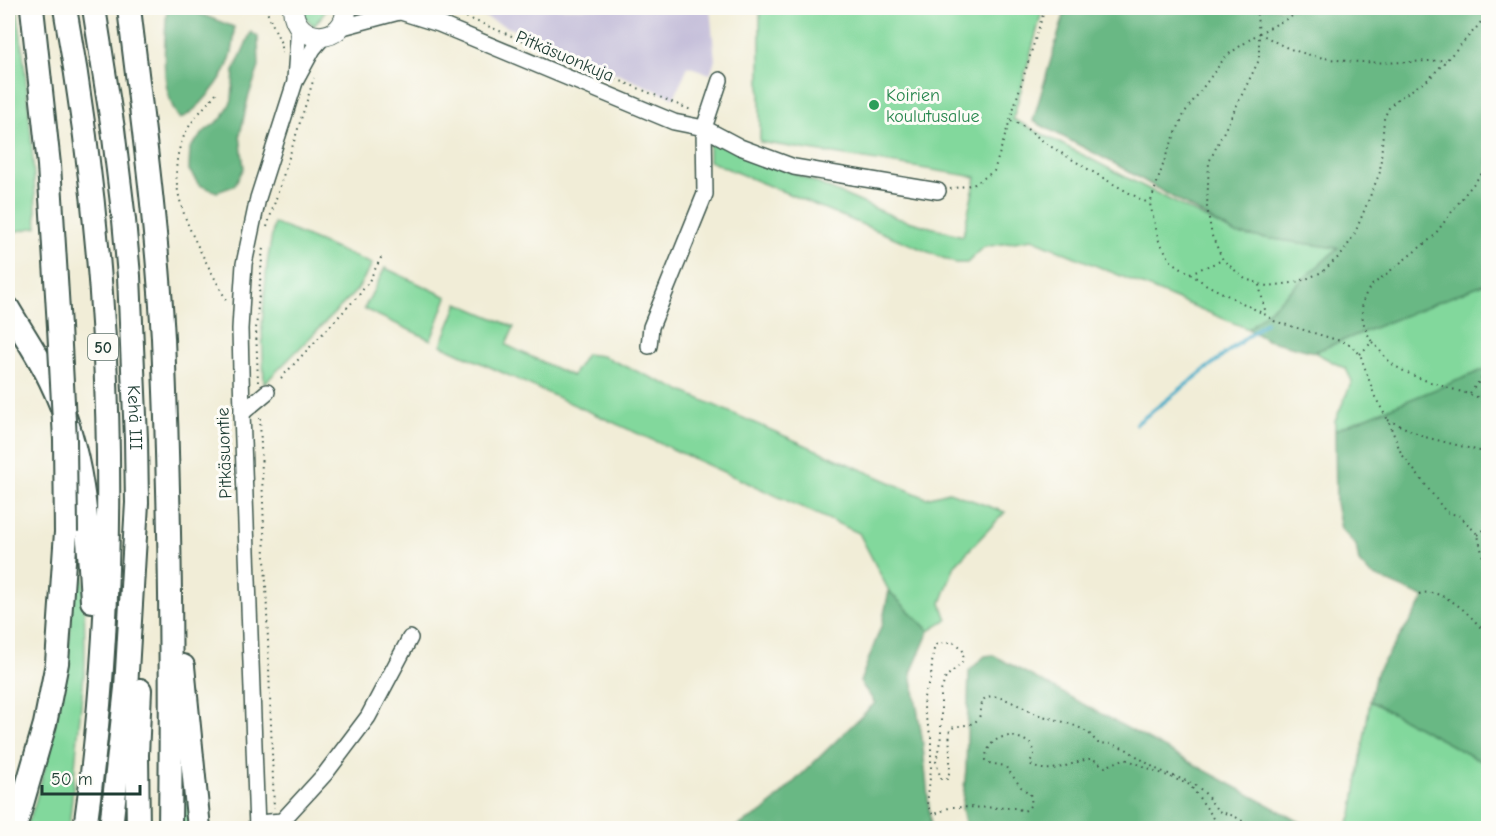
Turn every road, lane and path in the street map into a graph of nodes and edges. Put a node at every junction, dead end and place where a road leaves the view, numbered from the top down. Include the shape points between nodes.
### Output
1 (32, 8) edge
2 (65, 8) edge
3 (94, 8) edge
4 (129, 8) edge
5 (346, 8) edge
6 (444, 8) edge
7 (1045, 8) edge
8 (1256, 8) edge
9 (1308, 8) edge
10 (394, 10) edge
11 (1488, 12) edge
12 (292, 15) edge
13 (332, 32) junction
14 (1259, 33) junction
15 (1447, 60) junction
16 (720, 80) dead end
17 (295, 82) junction
18 (216, 93) dead end
19 (1011, 121) junction
20 (706, 123) junction
21 (1488, 166) edge
22 (938, 191) joint
23 (1150, 204) junction
24 (383, 254) dead end
25 (1223, 261) junction
26 (1189, 274) junction
27 (1259, 285) junction
28 (8, 308) edge
29 (1266, 315) junction
30 (240, 329) junction
31 (1372, 342) junction
32 (650, 346) dead end
33 (1360, 354) junction
34 (1488, 370) edge
35 (281, 378) dead end
36 (267, 392) dead end
37 (1470, 393) junction
38 (1488, 401) edge
39 (242, 413) junction
40 (1388, 420) junction
41 (1488, 448) edge
42 (137, 502) junction
43 (1485, 529) dead end
44 (1478, 535) junction
45 (168, 542) junction
46 (1488, 580) edge
47 (1419, 594) dead end
48 (1482, 628) junction
49 (410, 638) dead end
50 (1488, 638) edge
51 (100, 689) junction
52 (22, 802) junction
53 (257, 826) edge
54 (8, 828) edge
55 (15, 828) edge
56 (85, 828) edge
57 (111, 828) edge
58 (138, 828) edge
59 (170, 828) edge
60 (199, 828) edge
61 (1221, 828) edge
62 (1254, 828) edge

1 - 52 highway, bridge via 49,165 65,440 66,532 57,663 45,724
2 - 51 highway, Kehä III / 50 via 93,210 105,380 108,518
3 - 42 highway, Kehä III / 50 via 113,129 129,276
4 - 45 highway via 150,180 163,337
5 - 13 main road via 344,20
6 - 20 path
7 - 19 path
8 - 14 path
9 - 14 path
10 - 13 street, Pitkäsuonkuja
10 - 20 street, Pitkäsuonkuja via 439,24 674,122
11 - 15 path
12 - 13 main road via 306,32 315,36
12 - 17 street, Pitkäsuontie
13 - 17 street, Pitkäsuontie via 313,49
14 - 15 path via 1289,48 1339,60
14 - 23 path via 1226,56 1185,112
14 - 25 path via 1259,60 1209,162 1209,221
15 - 27 path via 1429,79 1388,109 1383,119 1380,172 1343,253 1328,268 1306,279 1278,286
16 - 20 street
17 - 30 street, Pitkäsuontie via 258,198 244,264
18 - 30 path via 185,134 179,152 176,190 191,232
19 - 22 path via 994,171 975,184
19 - 23 path via 1024,125 1101,178
20 - 22 street, Pitkäsuonkuja via 740,147 794,167
20 - 32 street via 705,194 651,327
21 - 31 path via 1434,237 1364,295 1364,329
23 - 26 path via 1159,241 1171,261
24 - 35 path via 359,295
25 - 26 path
25 - 27 path
26 - 29 path
27 - 29 path
28 - 51 highway via 51,382 76,455 87,520
29 - 33 path via 1274,321 1347,343
30 - 39 street, Pitkäsuontie
31 - 33 path
31 - 37 path via 1395,366
33 - 40 path
34 - 37 path
36 - 39 street
37 - 38 path
39 - 53 street, Pitkäsuontie
40 - 41 path via 1425,437 1480,451
40 - 44 path via 1401,453 1446,512 1460,516
42 - 57 highway, Kehä III / 50 via 126,688
42 - 58 highway via 142,550
43 - 44 path
44 - 46 path
45 - 59 highway
45 - 60 highway
46 - 48 path via 1486,621
47 - 48 path via 1431,593 1450,601
48 - 50 path
49 - 53 street via 368,717 325,774 282,820
51 - 56 highway, Kehä III / 50
52 - 54 highway
52 - 55 highway
61 - 62 path via 1190,785 1124,759 1105,767 1089,759 1050,769 1036,768 1030,762 1034,749 1031,744 1002,737 992,743 985,760 1010,770 1030,794 1029,809 951,807 933,815 927,805 931,737 923,700 936,645 948,641 964,653 962,663 946,677 941,691 941,736 936,762 941,779 946,779 950,771 950,729 975,723 986,697 995,697 1078,728 1098,743 1126,749 1156,769 1200,788 1218,811

